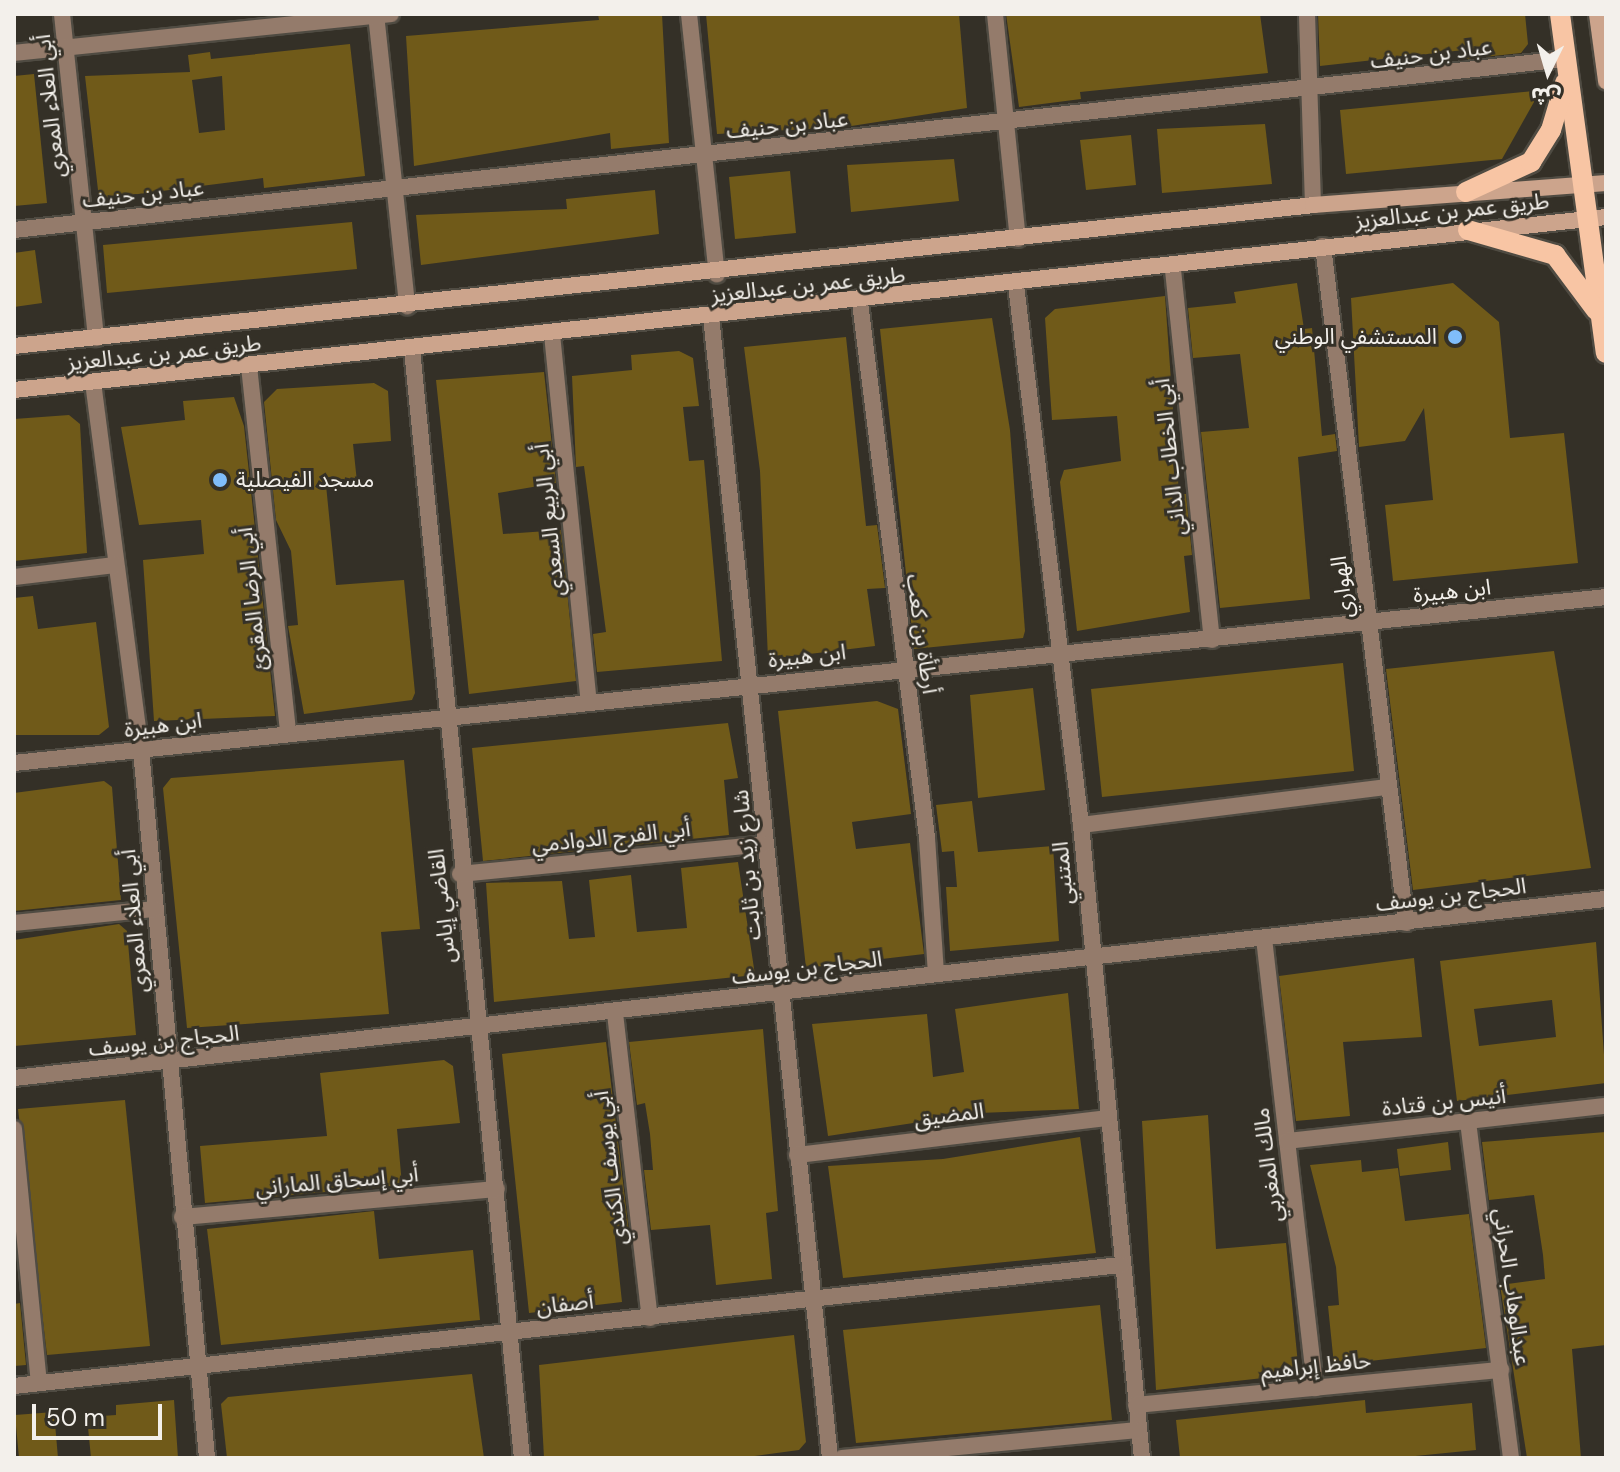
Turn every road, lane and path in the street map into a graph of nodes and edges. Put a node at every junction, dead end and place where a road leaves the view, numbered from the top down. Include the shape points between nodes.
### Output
1 (62, 14) edge
2 (689, 14) edge
3 (995, 14) edge
4 (1307, 14) edge
5 (1560, 14) edge
6 (1597, 14) edge
7 (381, 15) edge
8 (66, 48) junction
9 (14, 53) edge
10 (1566, 67) junction
11 (1606, 81) edge
12 (1314, 90) junction
13 (1006, 124) junction
14 (704, 156) junction
15 (1606, 183) edge
16 (1584, 185) junction
17 (395, 189) junction
18 (1466, 192) junction
19 (1313, 205) junction
20 (1597, 218) edge
21 (84, 222) junction
22 (14, 230) edge
23 (1468, 230) junction
24 (1018, 239) junction
25 (1323, 246) junction
26 (1173, 270) junction
27 (717, 274) junction
28 (1016, 285) junction
29 (860, 302) junction
30 (407, 306) junction
31 (711, 316) junction
32 (1603, 323) junction
33 (552, 334) junction
34 (96, 338) junction
35 (14, 346) edge
36 (412, 349) junction
37 (1606, 353) edge
38 (249, 366) junction
39 (93, 382) junction
40 (14, 390) edge
41 (115, 565) junction
42 (14, 577) edge
43 (1606, 597) edge
44 (1369, 622) junction
45 (1212, 640) junction
46 (1059, 656) junction
47 (902, 668) junction
48 (754, 684) junction
49 (589, 702) junction
50 (445, 716) junction
51 (288, 732) junction
52 (141, 750) junction
53 (14, 763) edge
54 (1388, 787) junction
55 (1081, 825) junction
56 (765, 844) junction
57 (460, 874) junction
58 (1606, 899) edge
59 (155, 909) junction
60 (14, 923) edge
61 (1406, 923) junction
62 (1264, 938) junction
63 (1093, 958) junction
64 (936, 974) junction
65 (781, 994) junction
66 (615, 1013) junction
67 (477, 1029) junction
68 (168, 1064) junction
69 (14, 1078) edge
70 (1606, 1106) edge
71 (1107, 1118) junction
72 (1468, 1122) junction
73 (14, 1129) edge
74 (1287, 1141) junction
75 (797, 1155) junction
76 (497, 1189) junction
77 (182, 1217) junction
78 (1121, 1265) junction
79 (813, 1301) junction
80 (650, 1318) junction
81 (510, 1332) junction
82 (197, 1365) junction
83 (1501, 1370) junction
84 (39, 1383) junction
85 (14, 1386) edge
86 (1315, 1388) junction
87 (1136, 1405) junction
88 (1138, 1430) junction
89 (207, 1458) edge
90 (522, 1458) edge
91 (830, 1458) edge
92 (842, 1458) edge
93 (1142, 1458) edge
94 (1511, 1458) edge

1 - 8 street, أبي العلاء المعري
2 - 14 street
3 - 13 street
4 - 12 street
5 - 10 main road
6 - 11 main road
7 - 8 street
7 - 17 street
8 - 9 street
8 - 21 street, أبي العلاء المعري
10 - 12 street, عباد بن حنيف
10 - 16 main road
10 - 18 main road via 1551,130 1531,162
12 - 13 street, عباد بن حنيف
12 - 19 street
13 - 14 street, عباد بن حنيف
13 - 24 street
14 - 17 street, عباد بن حنيف
14 - 27 street
15 - 16 main road, طريق عمر بن عبدالعزيز
16 - 18 main road, طريق عمر بن عبدالعزيز
16 - 20 main road
17 - 21 street, عباد بن حنيف
17 - 30 street
18 - 19 main road, طريق عمر بن عبدالعزيز
19 - 24 main road, طريق عمر بن عبدالعزيز
20 - 23 main road, طريق عمر بن عبدالعزيز
20 - 32 main road
21 - 22 street, عباد بن حنيف
21 - 34 street, أبي العلاء المعري
23 - 25 main road, طريق عمر بن عبدالعزيز
23 - 32 main road via 1555,255
24 - 27 main road, طريق عمر بن عبدالعزيز
25 - 26 main road, طريق عمر بن عبدالعزيز
25 - 44 street, الهواري
26 - 28 main road, طريق عمر بن عبدالعزيز
26 - 45 street, أبي الخطاب الداني
27 - 30 main road, طريق عمر بن عبدالعزيز
28 - 29 main road, طريق عمر بن عبدالعزيز
28 - 46 street, المتنبي
29 - 31 main road, طريق عمر بن عبدالعزيز
29 - 47 street, أرطأة بن كعب
30 - 34 main road, طريق عمر بن عبدالعزيز
31 - 33 main road, طريق عمر بن عبدالعزيز
31 - 48 street, شارع زيد بن ثابت
32 - 37 main road
33 - 36 main road, طريق عمر بن عبدالعزيز
33 - 49 street, أبي الربيع السعدي
34 - 35 main road, طريق عمر بن عبدالعزيز
36 - 38 main road, طريق عمر بن عبدالعزيز
36 - 50 street, القاضي إياس
38 - 39 main road, طريق عمر بن عبدالعزيز
38 - 51 street, أبي الرضا المقرئ
39 - 40 main road, طريق عمر بن عبدالعزيز
39 - 41 street, أبي العلاء المعري
41 - 42 street
41 - 52 street, أبي العلاء المعري
43 - 44 street, ابن هبيرة
44 - 45 street, ابن هبيرة
44 - 54 street, الهواري
45 - 46 street, ابن هبيرة
46 - 47 street, ابن هبيرة
46 - 55 street, المتنبي
47 - 48 street, ابن هبيرة
47 - 64 street, أرطأة بن كعب via 927,838
48 - 49 street, ابن هبيرة
48 - 56 street, شارع زيد بن ثابت
49 - 50 street, ابن هبيرة
50 - 51 street, ابن هبيرة
50 - 57 street, القاضي إياس
51 - 52 street, ابن هبيرة
52 - 53 street, ابن هبيرة
52 - 59 street, أبي العلاء المعري
54 - 55 street
54 - 61 street, الهواري
55 - 63 street, المتنبي
56 - 57 street, أبي الفرج الدوادمي
56 - 65 street, شارع زيد بن ثابت
57 - 67 street, القاضي إياس
58 - 61 street, الحجاج بن يوسف
59 - 60 street
59 - 68 street, أبي العلاء المعري
61 - 62 street, الحجاج بن يوسف
62 - 63 street, الحجاج بن يوسف
62 - 74 street, مالك المغربي
63 - 64 street, الحجاج بن يوسف
63 - 71 street, المتنبي
64 - 65 street, الحجاج بن يوسف
65 - 66 street, الحجاج بن يوسف
65 - 75 street, شارع زيد بن ثابت
66 - 67 street, الحجاج بن يوسف
66 - 80 street, أبي يوسف الكندي
67 - 68 street, الحجاج بن يوسف
67 - 76 street, القاضي إياس
68 - 69 street, الحجاج بن يوسف
68 - 77 street, أبي العلاء المعري
70 - 72 street, أنيس بن قتادة
71 - 75 street, المضيق
71 - 78 street, المتنبي
72 - 74 street, أنيس بن قتادة
72 - 83 street, عبدالوهاب الحراني
73 - 84 street
74 - 86 street, مالك المغربي
75 - 79 street, شارع زيد بن ثابت
76 - 77 street, أبي إسحاق الماراني
76 - 81 street, القاضي إياس
77 - 82 street, أبي العلاء المعري
78 - 79 street, أصفان
78 - 87 street, المتنبي
79 - 80 street, أصفان
79 - 91 street, شارع زيد بن ثابت
80 - 81 street, أصفان
81 - 82 street, أصفان
81 - 90 street, القاضي إياس
82 - 84 street, أصفان
82 - 89 street, أبي العلاء المعري
83 - 86 street, حافظ إبراهيم
83 - 94 street, عبدالوهاب الحراني
84 - 85 street, أصفان
86 - 87 street, حافظ إبراهيم
87 - 88 street, المتنبي
88 - 92 street
88 - 93 street, المتنبي

